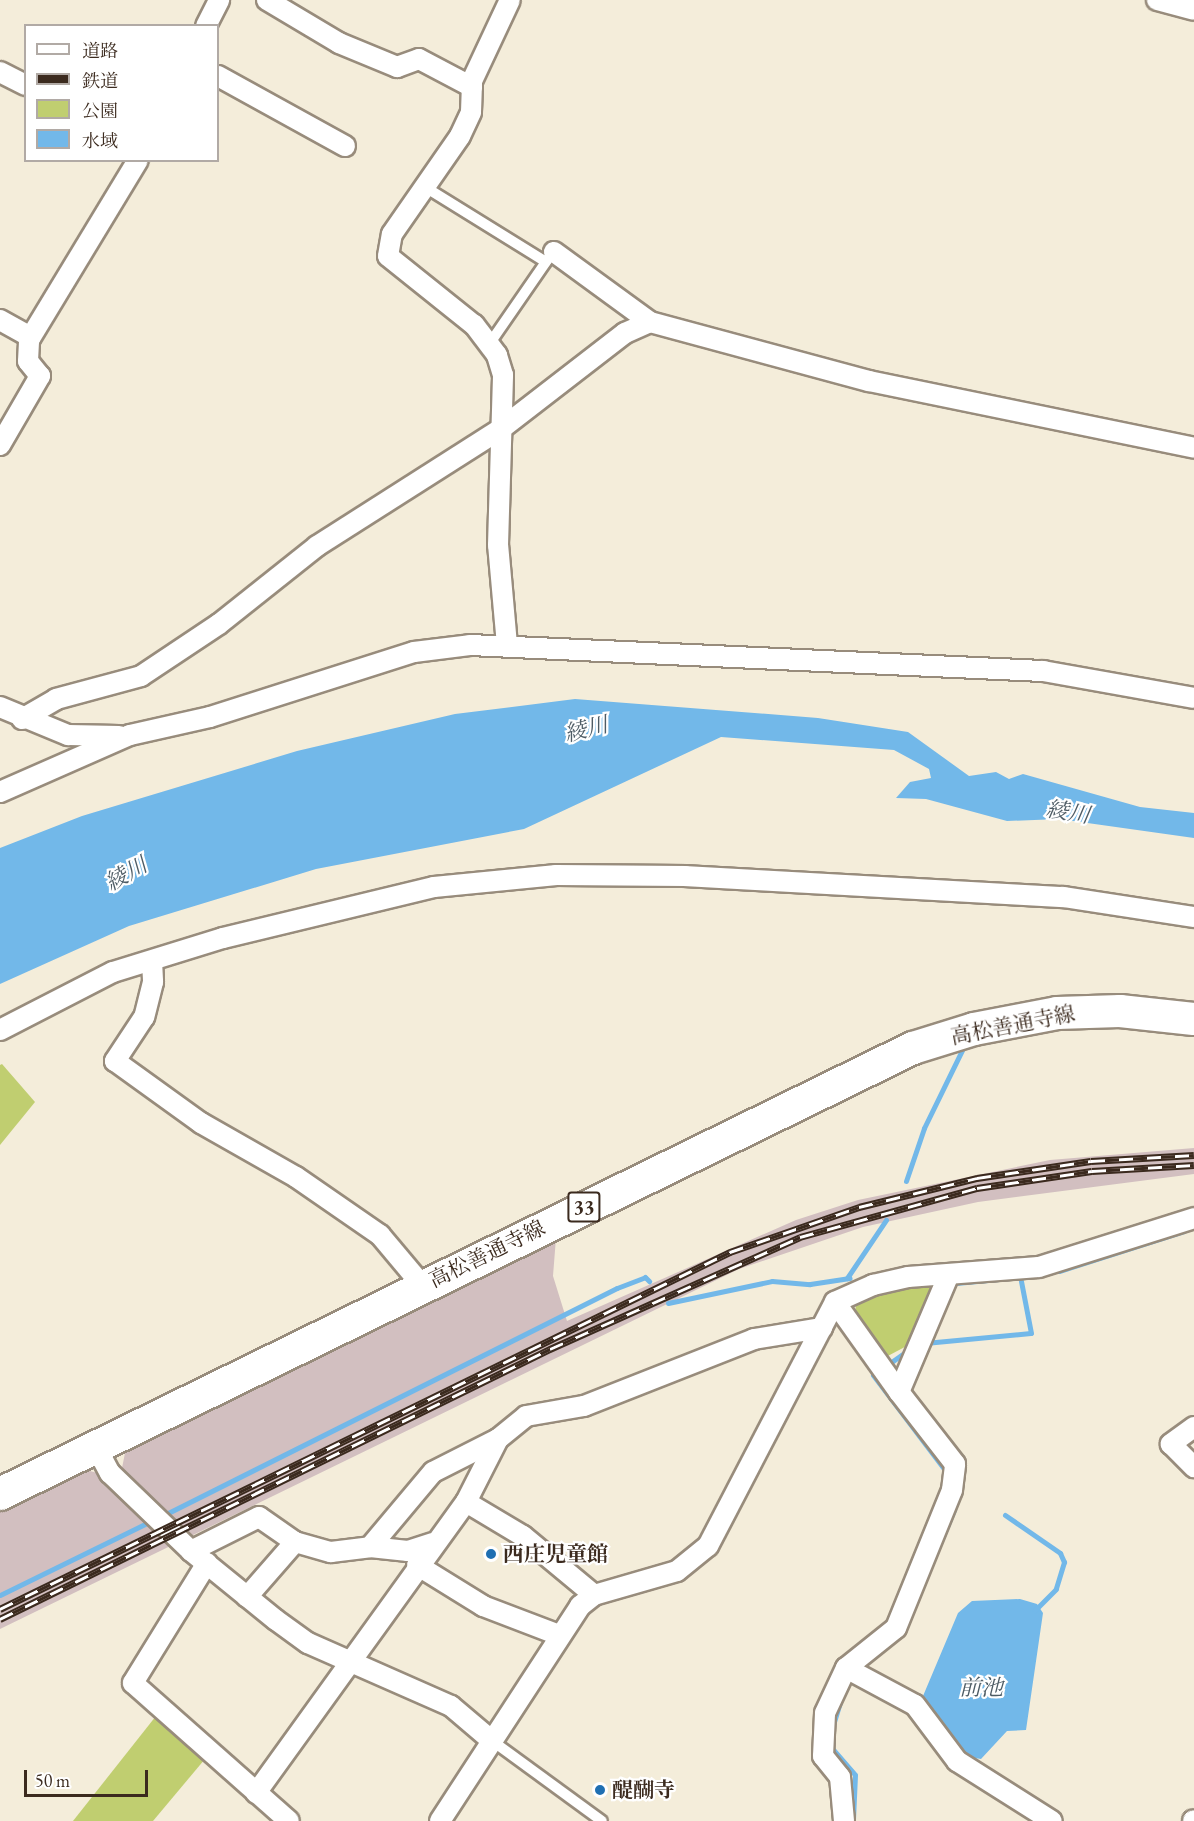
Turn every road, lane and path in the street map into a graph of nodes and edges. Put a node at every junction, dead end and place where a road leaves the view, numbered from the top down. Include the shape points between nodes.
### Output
1 (219, 0) edge
2 (267, 0) edge
3 (510, 0) edge
4 (1157, 0) edge
5 (1194, 10) edge
6 (207, 24) edge
7 (0, 72) edge
8 (219, 77) edge
9 (24, 84) edge
10 (472, 87) junction
11 (345, 146) dead end
12 (137, 162) edge
13 (425, 187) junction
14 (550, 257) junction
15 (0, 320) edge
16 (650, 322) junction
17 (31, 337) junction
18 (490, 343) junction
19 (502, 428) junction
20 (0, 445) edge
21 (1194, 448) edge
22 (507, 645) junction
23 (1194, 698) edge
24 (0, 707) edge
25 (22, 719) junction
26 (130, 735) junction
27 (0, 792) edge
28 (1194, 917) edge
29 (152, 961) junction
30 (1194, 1019) edge
31 (0, 1030) edge
32 (1194, 1218) edge
33 (949, 1274) junction
34 (422, 1285) junction
35 (835, 1302) junction
36 (822, 1328) junction
37 (899, 1392) junction
38 (1194, 1427) edge
39 (498, 1439) junction
40 (96, 1447) junction
41 (1194, 1467) edge
42 (0, 1494) edge
43 (466, 1502) junction
44 (294, 1542) junction
45 (433, 1543) junction
46 (370, 1547) junction
47 (191, 1551) junction
48 (207, 1563) junction
49 (417, 1565) junction
50 (594, 1595) junction
51 (247, 1597) junction
52 (559, 1635) junction
53 (355, 1663) junction
54 (851, 1671) junction
55 (491, 1740) junction
56 (256, 1793) junction
57 (289, 1821) edge
58 (440, 1821) edge
59 (602, 1821) edge
60 (844, 1821) edge
61 (1052, 1821) edge

1 - 6 street
2 - 10 street via 348,47 397,67 419,59
3 - 10 street
4 - 5 street
7 - 9 street
8 - 11 street
10 - 13 street via 468,120
12 - 17 street
13 - 14 lane
13 - 18 street via 392,234 387,256
14 - 16 street
14 - 18 lane
15 - 17 street
16 - 19 street via 625,333
16 - 21 street via 869,381
17 - 20 street via 28,361 40,376
18 - 19 street via 503,375
19 - 22 street via 498,545
19 - 25 street via 317,546 219,624 141,676 56,699
22 - 23 street via 1043,671
22 - 26 street via 414,652 210,717
24 - 25 street
25 - 26 street via 68,735
26 - 27 street
28 - 29 street via 1063,897 685,876 556,875 434,887
29 - 31 street via 65,993
29 - 34 street via 153,982 144,1017 115,1061 201,1123 296,1176 380,1235
30 - 34 main road, 高松善通寺線 / 33 via 1088,1011 954,1034 828,1089
32 - 33 street via 1039,1267
33 - 35 street via 873,1285
33 - 37 street
34 - 40 main road, 高松善通寺線 / 33
35 - 36 street
35 - 37 street
36 - 39 street via 754,1339 584,1406 526,1416
36 - 50 street via 708,1546 677,1571
37 - 54 street via 955,1464 953,1483 896,1628
38 - 41 street via 1171,1444
39 - 43 street
39 - 46 street via 433,1472
40 - 42 main road, 高松善通寺線 / 33
40 - 47 street via 110,1473
43 - 45 street
43 - 50 street via 524,1536
44 - 46 street via 331,1552
44 - 47 street via 259,1516
44 - 51 street
45 - 46 street via 408,1551
45 - 49 street
47 - 48 street
48 - 51 street
48 - 56 street via 133,1683
49 - 52 street via 483,1606
49 - 53 street
50 - 52 street
51 - 53 street via 308,1643
52 - 55 street
53 - 55 street via 451,1706
53 - 56 street
54 - 60 street via 820,1735 823,1756 840,1777
54 - 61 street via 915,1705 957,1761
55 - 58 street
55 - 59 lane
56 - 57 street

